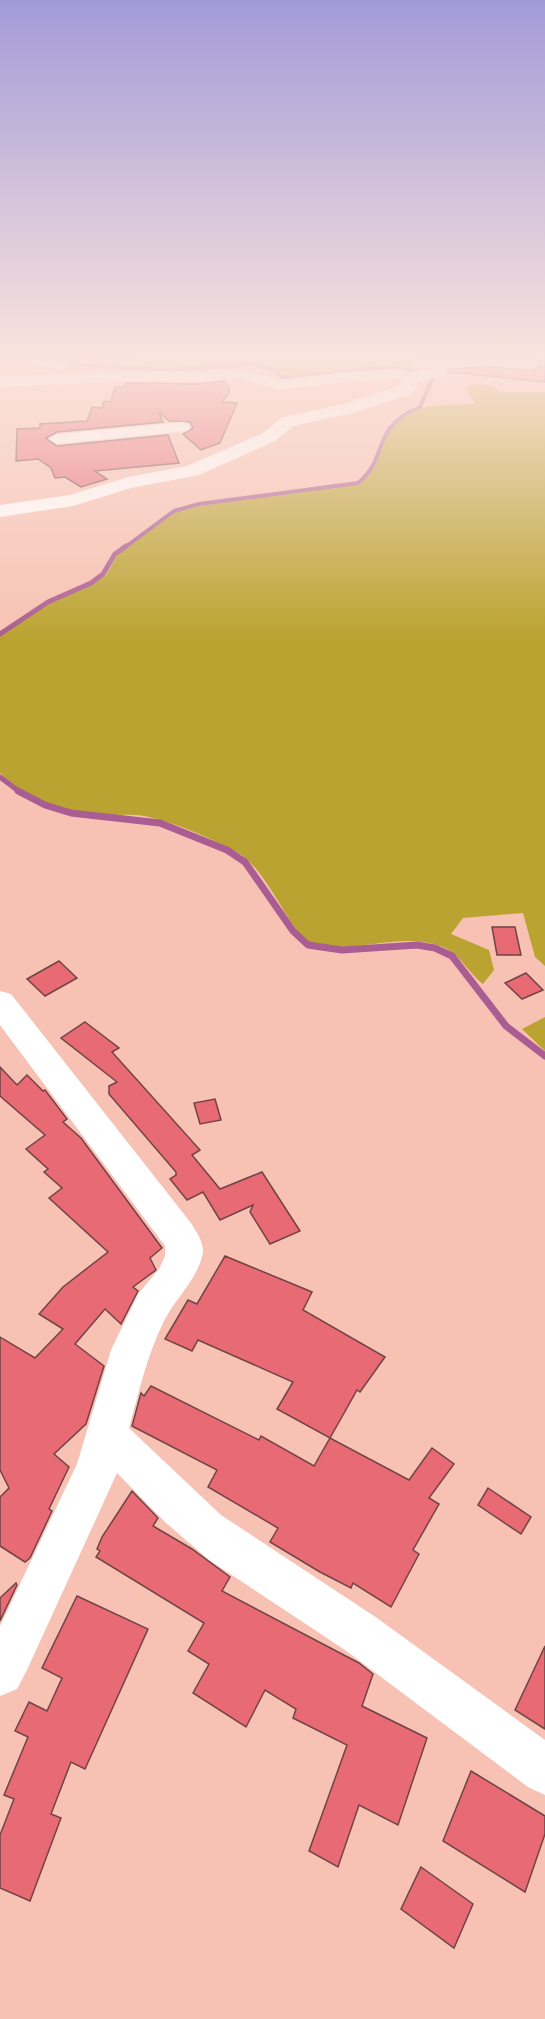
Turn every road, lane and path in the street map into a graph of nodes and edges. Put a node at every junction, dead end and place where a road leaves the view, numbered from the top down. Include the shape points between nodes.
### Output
1 (121, 449) edge
2 (241, 449) edge
3 (128, 483) junction
4 (0, 511) edge
5 (0, 1002) edge
6 (107, 1435) junction
7 (0, 1672) edge
8 (545, 1770) edge

1 - 3 street
2 - 3 street via 192,471
3 - 4 street via 73,500
5 - 6 street via 184,1244 184,1256 172,1281 152,1306 130,1350
6 - 7 street via 97,1469 71,1527
6 - 8 street via 206,1530 359,1633

